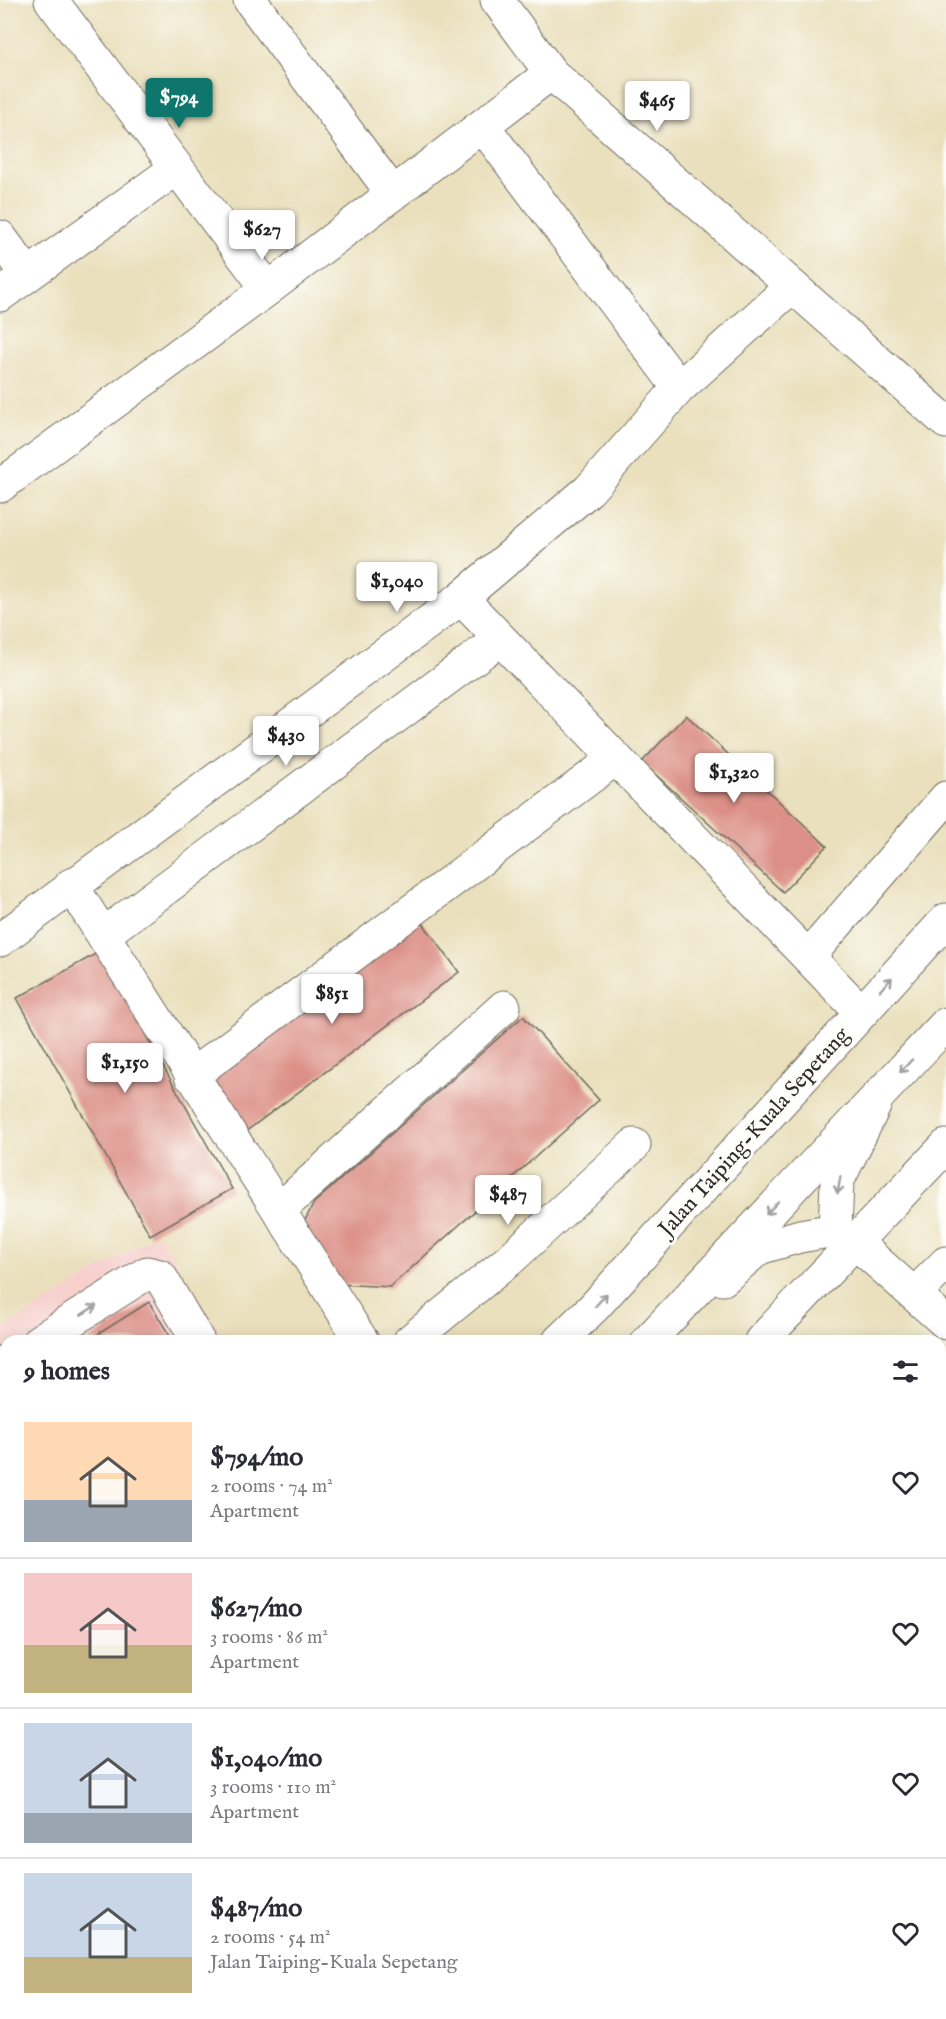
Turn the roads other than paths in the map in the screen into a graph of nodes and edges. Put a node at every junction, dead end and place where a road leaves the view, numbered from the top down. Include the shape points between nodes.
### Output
1 (51, 0) edge
2 (250, 0) edge
3 (497, 0) edge
4 (551, 73) junction
5 (483, 126) junction
6 (177, 168) junction
7 (393, 194) junction
8 (0, 237) edge
9 (28, 275) junction
10 (792, 286) junction
11 (268, 289) junction
12 (0, 295) edge
13 (679, 388) junction
14 (946, 422) edge
15 (0, 486) edge
16 (461, 598) junction
17 (500, 639) junction
18 (616, 758) junction
19 (946, 798) edge
20 (71, 885) junction
21 (946, 920) edge
22 (103, 935) junction
23 (0, 940) edge
24 (808, 957) junction
25 (504, 1007) dead end
26 (861, 1012) junction
27 (946, 1024) edge
28 (190, 1076) junction
29 (880, 1094) junction
30 (634, 1145) dead end
31 (946, 1146) edge
32 (279, 1210) junction
33 (845, 1236) junction
34 (946, 1263) edge
35 (915, 1294) junction
36 (946, 1323) edge
37 (49, 1335) edge
38 (194, 1335) edge
39 (358, 1335) edge
40 (417, 1335) edge
41 (565, 1335) edge
42 (656, 1335) edge
43 (657, 1335) edge
44 (766, 1335) edge

1 - 6 street
2 - 7 street
3 - 4 street
4 - 5 street
4 - 10 street
5 - 7 street
5 - 13 street
6 - 9 street
6 - 11 street
7 - 11 street
8 - 9 street
9 - 12 street
10 - 13 street
10 - 14 street
11 - 15 street
13 - 16 street via 589,490
16 - 17 street
16 - 20 street
17 - 18 street
17 - 22 street
18 - 24 street
18 - 28 street
19 - 24 street
20 - 22 street
20 - 23 street
26 -> 21 street, Jalan Taiping-Kuala Sepetang
22 - 28 street
24 - 26 street
25 - 32 street
41 -> 26 street, Jalan Taiping-Kuala Sepetang
27 -> 29 street
28 - 32 street
29 -> 33 street via 837,1182
29 -> 42 street
30 - 40 street via 508,1261
31 - 33 street
32 - 39 street
33 - 35 street
33 - 43 street via 759,1248
33 - 44 street
34 - 35 street
35 - 36 street
37 -> 38 street via 147,1273 160,1276

